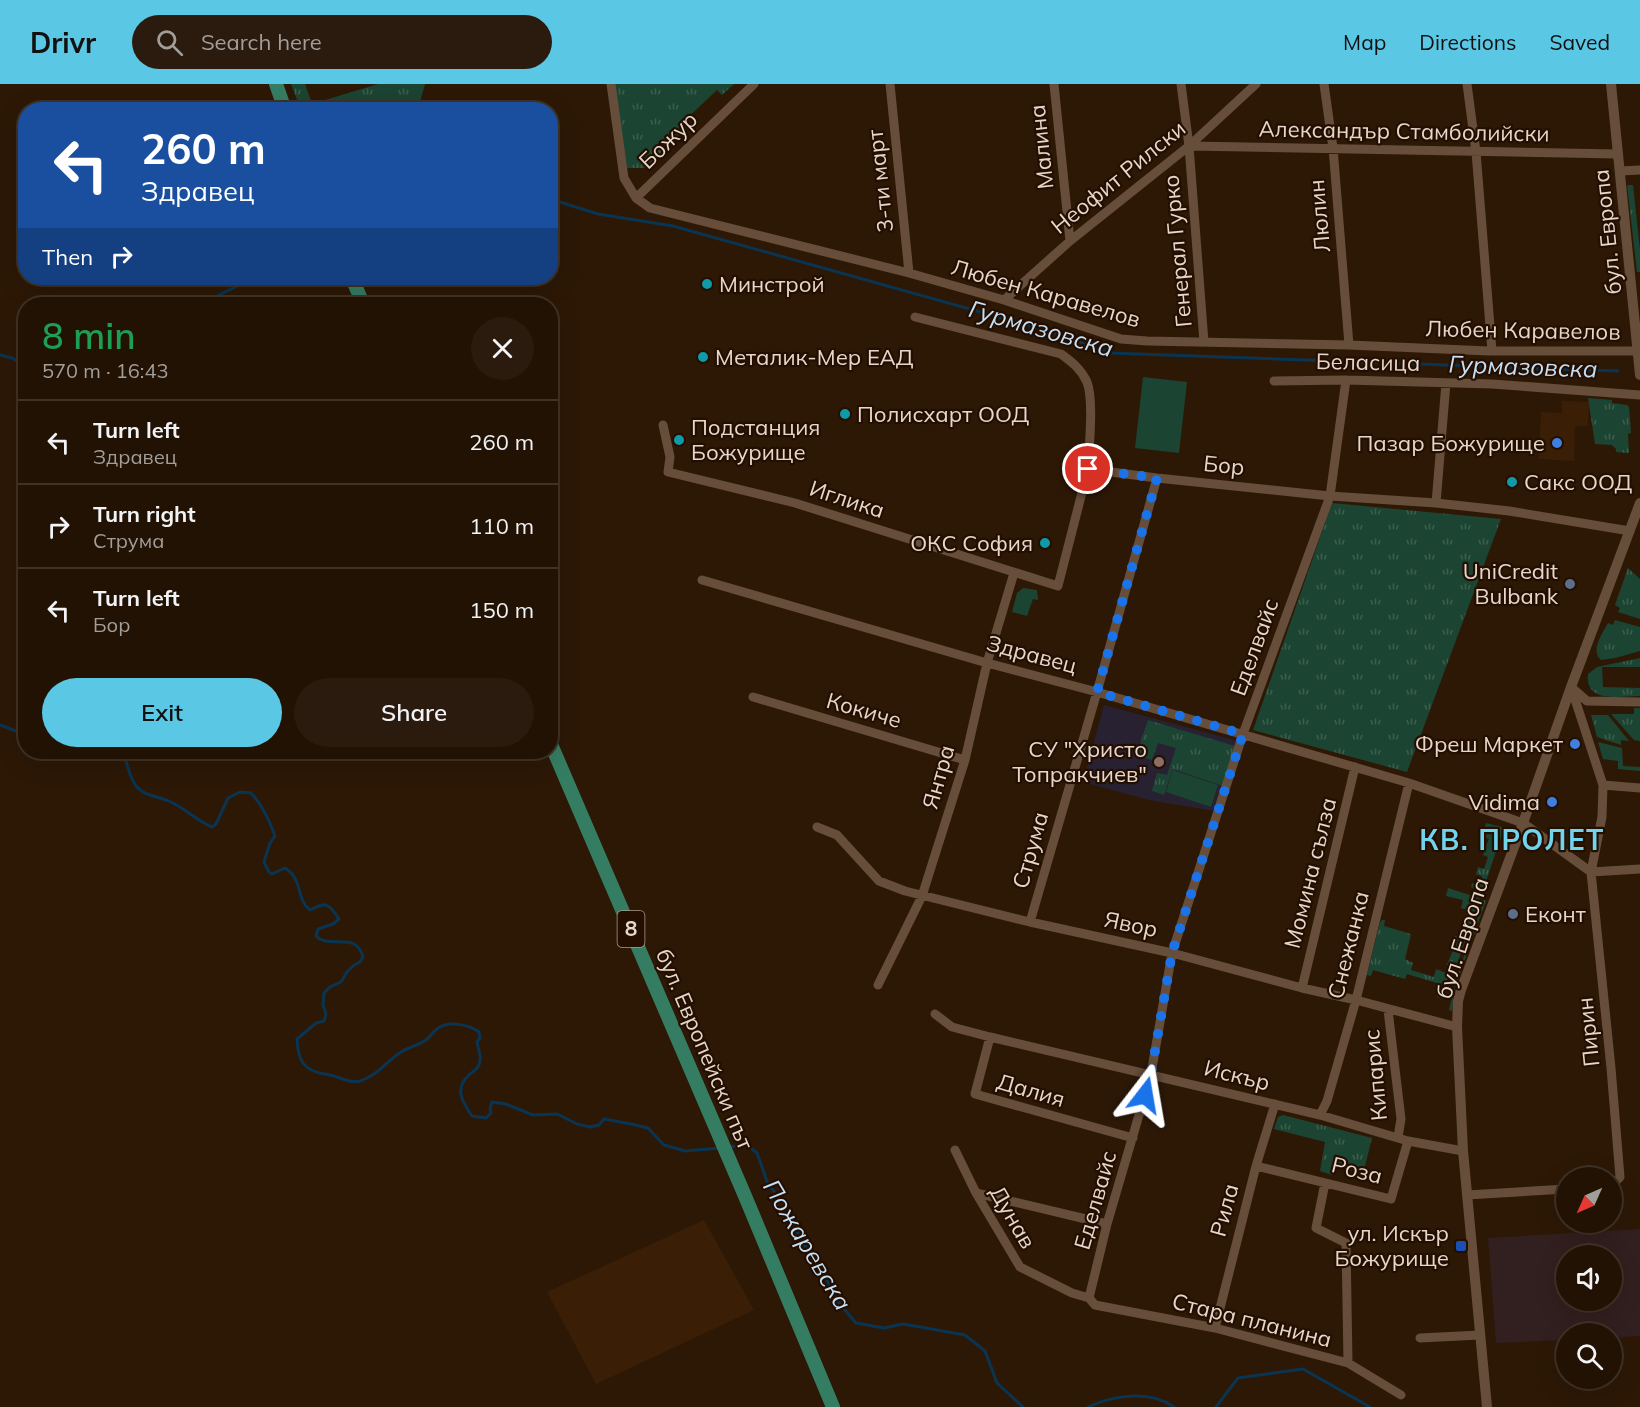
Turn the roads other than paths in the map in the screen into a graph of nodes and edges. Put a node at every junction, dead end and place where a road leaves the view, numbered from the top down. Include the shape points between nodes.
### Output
1 (276, 84) edge
2 (611, 84) edge
3 (890, 84) edge
4 (1054, 84) edge
5 (1181, 84) edge
6 (1256, 84) edge
7 (1324, 84) edge
8 (1467, 84) edge
9 (1611, 84) edge
10 (750, 86) edge
11 (282, 102) edge
12 (1188, 146) junction
13 (1333, 148) junction
14 (1476, 152) junction
15 (1618, 154) junction
16 (1640, 170) edge
17 (1620, 171) junction
18 (636, 198) junction
19 (1070, 241) junction
20 (909, 273) junction
21 (1004, 300) junction
22 (915, 317) dead end
23 (1204, 342) junction
24 (1349, 345) junction
25 (1492, 351) junction
26 (1638, 351) junction
27 (1640, 375) edge
28 (1346, 380) junction
29 (1274, 381) dead end
30 (1446, 382) junction
31 (1640, 395) edge
32 (663, 425) dead end
33 (1088, 469) junction
34 (1157, 478) junction
35 (1330, 496) junction
36 (1436, 503) junction
37 (1640, 503) edge
38 (1630, 531) junction
39 (1014, 573) junction
40 (702, 580) dead end
41 (987, 663) junction
42 (1571, 687) junction
43 (1097, 692) junction
44 (753, 697) dead end
45 (1640, 702) edge
46 (1243, 734) junction
47 (557, 759) edge
48 (965, 760) junction
49 (1355, 767) junction
50 (1409, 783) junction
51 (1602, 785) junction
52 (1640, 788) edge
53 (1523, 823) junction
54 (817, 827) dead end
55 (1640, 869) edge
56 (1591, 872) junction
57 (922, 896) junction
58 (1030, 922) junction
59 (1172, 953) junction
60 (878, 985) dead end
61 (1302, 988) junction
62 (1356, 1000) junction
63 (1388, 1010) junction
64 (935, 1014) dead end
65 (1457, 1027) junction
66 (990, 1037) junction
67 (1151, 1074) junction
68 (1275, 1104) junction
69 (1320, 1115) junction
70 (1398, 1137) junction
71 (1133, 1138) junction
72 (1408, 1141) junction
73 (955, 1150) dead end
74 (1463, 1151) junction
75 (1256, 1166) junction
76 (1619, 1167) edge
77 (1325, 1183) junction
78 (1556, 1190) edge
79 (976, 1193) junction
80 (1467, 1195) junction
81 (1107, 1224) junction
82 (1089, 1298) junction
83 (1215, 1328) junction
84 (1480, 1335) junction
85 (1420, 1338) dead end
86 (1348, 1364) junction
87 (1401, 1395) dead end
88 (833, 1407) edge
89 (1487, 1407) edge

1 - 11 main road
2 - 18 street via 624,178
3 - 20 street, 3-ти март
4 - 19 street, Малина
5 - 12 street, Генерал Гурко
6 - 12 street, Неофит Рилски
7 - 13 street, Люлин
8 - 14 street
9 - 15 street, бул. Европа
10 - 18 street, Божур
12 - 13 street, Александър Стамболийски
12 - 19 street, Неофит Рилски
12 - 23 street, Генерал Гурко
13 - 14 street, Александър Стамболийски
13 - 24 street, Люлин
14 - 15 street, Александър Стамболийски
14 - 25 street
15 - 17 street, бул. Европа
16 - 17 street
17 - 26 street, бул. Европа
18 - 20 street, Любен Каравелов via 650,208
19 - 21 street, Неофит Рилски
20 - 21 street, Любен Каравелов
21 - 23 street, Любен Каравелов via 1121,339
22 - 33 street via 1061,354 1076,365 1087,383 1090,406
23 - 24 street, Любен Каравелов
24 - 25 street, Любен Каравелов
25 - 26 street, Любен Каравелов
26 - 27 street, бул. Европа
28 - 29 street, Беласица
28 - 30 street, Беласица
28 - 35 street, Еделвайс
30 - 31 street, Беласица
30 - 36 street
32 - 39 street, Иглика via 670,457 668,472 795,503
33 - 34 street, Бор
33 - 39 street, Иглика via 1058,586
34 - 35 street, Бор
34 - 43 street, Струма
35 - 36 street, Бор
35 - 46 street, Еделвайс
36 - 38 street, Бор
37 - 38 street, бул. Европа
38 - 42 street, бул. Европа
39 - 41 street, Янтра
40 - 41 street, Здравец
41 - 43 street, Здравец
41 - 48 street, Янтра
42 - 45 street via 1587,700
42 - 51 street
42 - 53 street, бул. Европа
43 - 46 street, Здравец
43 - 58 street, Струма
44 - 48 street, Кокиче
46 - 49 street, Здравец
46 - 59 street, Еделвайс
47 - 88 main road, бул. Европейски път / 8
48 - 57 street, Янтра
49 - 50 street, Здравец
49 - 61 street, Момина сълза
50 - 53 street, Здравец
50 - 62 street, Снежанка
51 - 52 street
51 - 56 street via 1602,817
53 - 56 street, Здравец
53 - 65 street, бул. Европа via 1461,990
54 - 57 street, Явор via 837,835 879,881
55 - 56 street
56 - 76 street, Пирин
57 - 58 street, Явор
57 - 60 street, Янтра
58 - 59 street, Явор
59 - 61 street, Явор
59 - 67 street, Еделвайс
61 - 62 street, Явор
62 - 63 street, Явор
62 - 69 street, Снежанка
63 - 65 street, Явор
63 - 70 street, Кипарис via 1401,1119
64 - 66 street, Искър via 952,1027
65 - 74 street, бул. Европа
66 - 67 street, Искър
66 - 71 street, Далия via 975,1095
67 - 68 street, Искър
67 - 71 street, Еделвайс
68 - 69 street, Искър
68 - 75 street, Рила
69 - 70 street, Искър
70 - 72 street, Искър
71 - 81 street, Еделвайс
72 - 74 street, Искър
72 - 77 street, Роза via 1391,1199
73 - 79 street, Дунав
74 - 80 street, бул. Европа
75 - 77 street, Роза
75 - 83 street, Рила
77 - 86 street via 1316,1228 1346,1243
78 - 80 street
79 - 81 street
79 - 82 street, Дунав via 1020,1267
80 - 84 street, бул. Европа
81 - 82 street, Еделвайс
82 - 83 street, Стара планина via 1095,1305
83 - 86 street, Стара планина
84 - 85 street
84 - 89 street, бул. Европа
86 - 87 street, Стара планина

